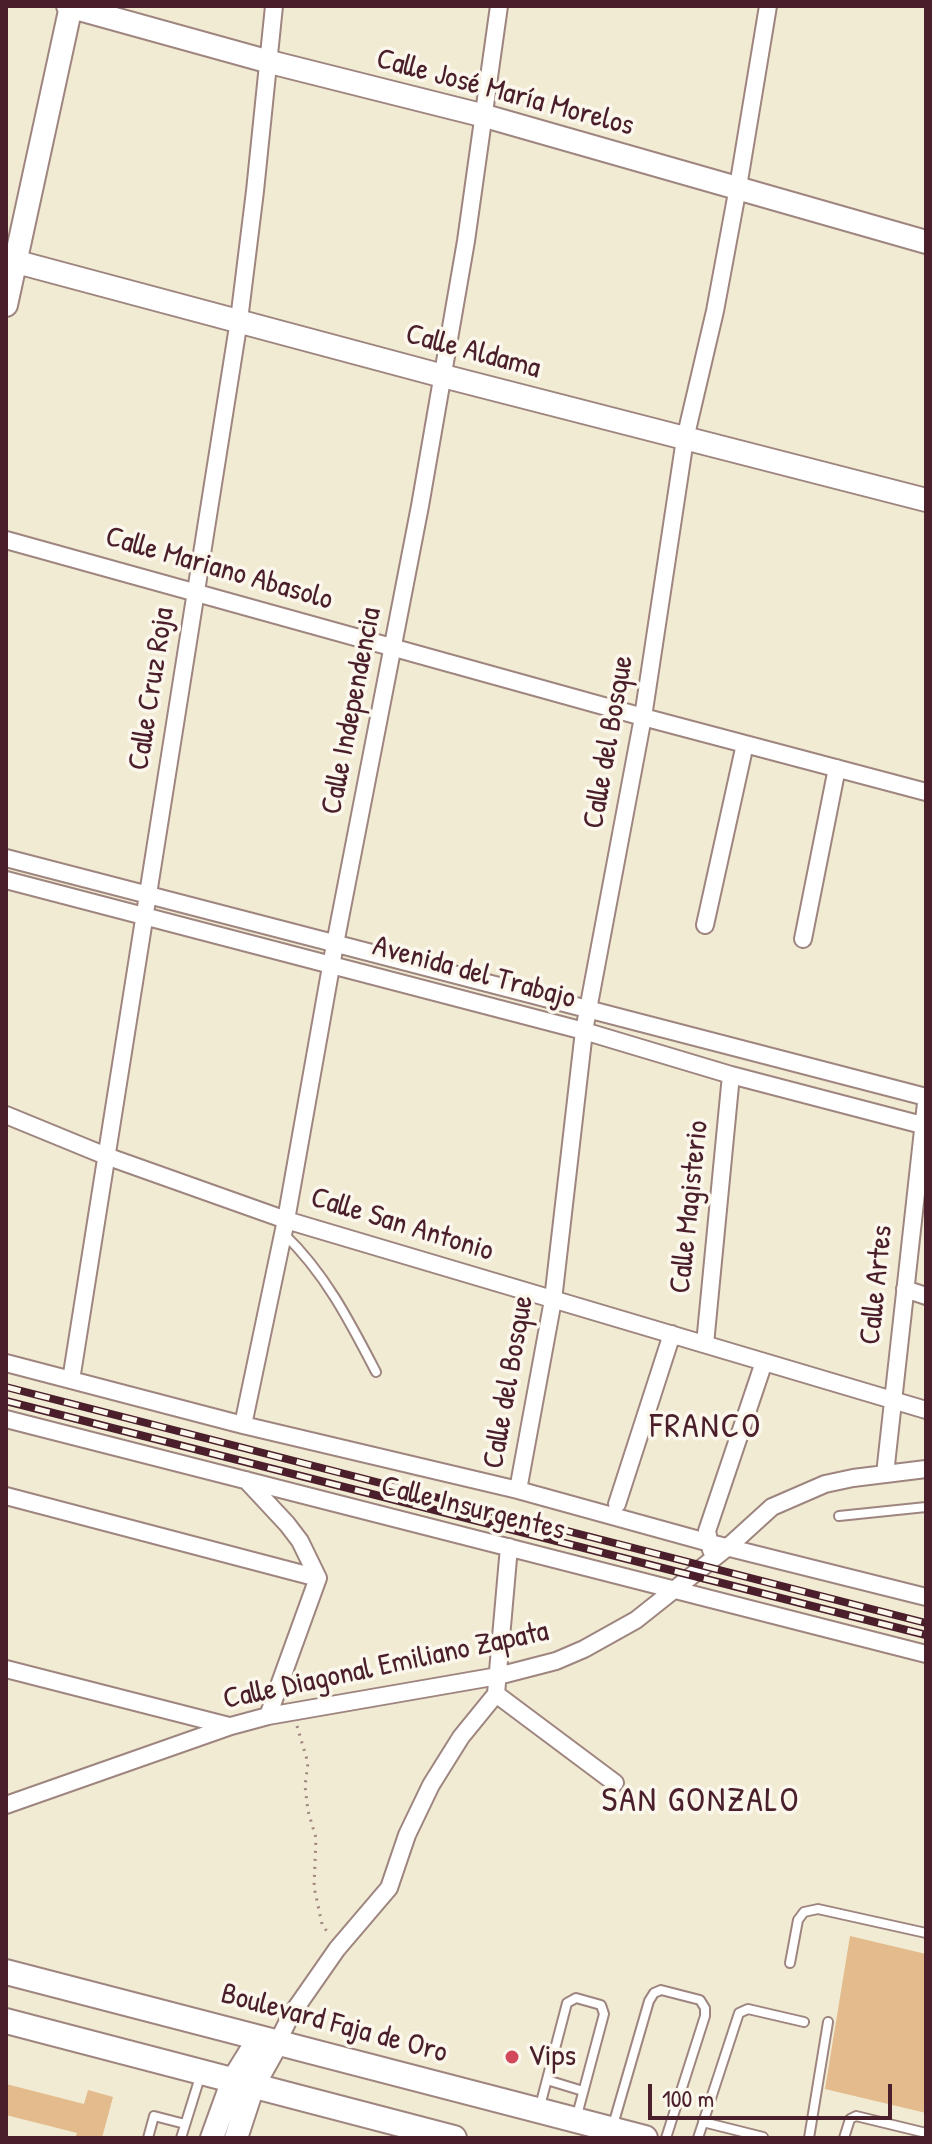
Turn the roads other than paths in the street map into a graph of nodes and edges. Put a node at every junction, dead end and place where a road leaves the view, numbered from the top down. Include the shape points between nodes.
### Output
1 (70, 6) edge
2 (274, 6) edge
3 (499, 6) edge
4 (768, 6) edge
5 (270, 62) junction
6 (485, 116) junction
7 (738, 187) junction
8 (926, 242) edge
9 (11, 260) edge
10 (6, 305) edge
11 (239, 320) junction
12 (443, 376) junction
13 (685, 439) junction
14 (926, 500) edge
15 (6, 540) edge
16 (196, 591) junction
17 (392, 647) junction
18 (643, 717) junction
19 (745, 744) junction
20 (837, 768) junction
21 (926, 792) edge
22 (6, 858) edge
23 (6, 880) edge
24 (147, 895) junction
25 (144, 915) junction
26 (705, 925) dead end
27 (803, 939) dead end
28 (335, 944) junction
29 (332, 964) junction
30 (589, 1009) junction
31 (584, 1031) junction
32 (731, 1075) junction
33 (926, 1100) edge
34 (6, 1115) edge
35 (924, 1126) edge
36 (106, 1156) junction
37 (285, 1226) junction
38 (905, 1289) junction
39 (926, 1296) edge
40 (553, 1300) junction
41 (672, 1334) junction
42 (705, 1344) junction
43 (764, 1362) junction
44 (6, 1363) edge
45 (376, 1372) dead end
46 (71, 1380) junction
47 (893, 1400) junction
48 (926, 1410) edge
49 (6, 1419) edge
50 (243, 1425) junction
51 (926, 1469) edge
52 (885, 1474) junction
53 (246, 1480) junction
54 (518, 1490) junction
55 (300, 1494) junction
56 (6, 1496) edge
57 (617, 1504) dead end
58 (926, 1507) edge
59 (839, 1516) dead end
60 (287, 1524) junction
61 (710, 1544) junction
62 (509, 1547) junction
63 (728, 1547) junction
64 (318, 1578) junction
65 (676, 1589) junction
66 (926, 1597) edge
67 (926, 1654) edge
68 (6, 1669) edge
69 (498, 1676) junction
70 (496, 1694) junction
71 (268, 1716) junction
72 (231, 1726) junction
73 (615, 1783) dead end
74 (6, 1805) edge
75 (926, 1933) edge
76 (790, 1963) dead end
77 (6, 1972) edge
78 (6, 2021) edge
79 (804, 2022) dead end
80 (828, 2022) dead end
81 (268, 2040) junction
82 (202, 2072) junction
83 (547, 2080) junction
84 (243, 2083) junction
85 (583, 2091) junction
86 (539, 2110) junction
87 (576, 2120) junction
88 (703, 2122) junction
89 (185, 2124) junction
90 (612, 2129) junction
91 (926, 2133) edge
92 (445, 2137) edge
93 (763, 2137) edge
94 (148, 2138) edge
95 (181, 2138) edge
96 (212, 2138) edge
97 (236, 2138) edge
98 (645, 2138) edge
99 (666, 2138) edge
100 (698, 2138) edge
101 (809, 2138) edge
102 (844, 2138) edge

1 - 5 street, Calle José María Morelos
1 - 9 street
2 - 5 street, Calle Cruz Roja
3 - 6 street, Calle Independencia
4 - 7 street, Calle del Bosque
5 - 6 street, Calle José María Morelos
5 - 11 street, Calle Cruz Roja
6 - 7 street, Calle José María Morelos
6 - 12 street, Calle Independencia
7 - 8 street, Calle José María Morelos
7 - 13 street, Calle del Bosque
9 - 10 street
9 - 11 street, Calle Aldama
11 - 12 street, Calle Aldama
11 - 16 street, Calle Cruz Roja
12 - 13 street, Calle Aldama
12 - 17 street, Calle Independencia
13 - 14 street, Calle Aldama
13 - 18 street, Calle del Bosque
15 - 16 street, Calle Mariano Abasolo
16 - 17 street, Calle Mariano Abasolo
16 - 24 street, Calle Cruz Roja
17 - 18 street, Calle Mariano Abasolo
17 - 28 street, Calle Independencia
18 - 19 street, Calle Mariano Abasolo
18 - 30 street, Calle del Bosque
19 - 20 street, Calle Mariano Abasolo
19 - 26 street
20 - 21 street, Calle Mariano Abasolo
20 - 27 street
22 - 24 street, Avenida del Trabajo
23 - 25 street, Avenida del Trabajo
24 - 25 street, Calle Cruz Roja
24 - 28 street, Avenida del Trabajo
25 - 29 street, Avenida del Trabajo
25 - 36 street, Calle Cruz Roja
28 - 29 street, Calle Independencia
28 - 30 street, Avenida del Trabajo
29 - 31 street, Avenida del Trabajo
29 - 37 street, Calle Independencia
30 - 31 street, Calle del Bosque
30 - 33 street, Avenida del Trabajo
31 - 32 street, Avenida del Trabajo
31 - 40 street, Calle del Bosque
32 - 35 street, Avenida del Trabajo
32 - 42 street, Calle Magisterio
33 - 35 street, Calle Artes
34 - 36 street, Calle San Antonio
35 - 38 street, Calle Artes
36 - 37 street, Calle San Antonio
36 - 46 street, Calle Cruz Roja
37 - 40 street, Calle San Antonio
37 - 45 lane via 338,1300
37 - 50 street, Calle Independencia
38 - 39 street
38 - 47 street, Calle Artes
40 - 41 street, Calle San Antonio
40 - 54 street, Calle del Bosque
41 - 42 street, Calle San Antonio
41 - 57 street
42 - 43 street, Calle San Antonio
43 - 47 street, Calle San Antonio
43 - 61 street
44 - 46 street, Calle Insurgentes
46 - 50 street, Calle Insurgentes
47 - 48 street, Calle San Antonio
47 - 52 street, Calle Artes
49 - 53 street, Calle Insurgentes
50 - 54 street, Calle Insurgentes
51 - 52 street, Calle Diagonal Emiliano Zapata
52 - 63 street, Calle Diagonal Emiliano Zapata via 798,1494 772,1507
53 - 55 street, Calle Insurgentes
53 - 60 street
54 - 61 street, Calle Insurgentes
55 - 60 street
55 - 62 street, Calle Insurgentes
56 - 64 street
58 - 59 lane
60 - 64 street
61 - 63 street, Calle Diagonal Emiliano Zapata
61 - 65 street, Calle Diagonal Emiliano Zapata
62 - 65 street, Calle Insurgentes
62 - 69 street
63 - 66 street
64 - 71 street
65 - 67 street, Calle Insurgentes
65 - 69 street, Calle Diagonal Emiliano Zapata via 636,1620 584,1649
68 - 72 street
69 - 70 street
69 - 71 street, Calle Diagonal Emiliano Zapata
70 - 73 street
70 - 81 street via 431,1785 389,1888
71 - 72 street, Calle Diagonal Emiliano Zapata
72 - 74 street, Calle Diagonal Emiliano Zapata
75 - 76 lane via 818,1909 804,1912
77 - 81 main road, Boulevard Faja de Oro
78 - 82 main road
79 - 88 lane via 748,2009 739,2013
80 - 101 lane
81 - 84 street
81 - 86 main road, Boulevard Faja de Oro
82 - 84 main road
82 - 89 lane
83 - 85 lane
83 - 85 lane via 567,2003 576,1998 601,2005 604,2014
83 - 86 lane
84 - 92 main road
84 - 96 street
84 - 97 street
85 - 87 lane
86 - 87 main road, Boulevard Faja de Oro
87 - 90 main road, Boulevard Faja de Oro
88 - 93 lane
88 - 100 lane
89 - 94 lane via 154,2116
89 - 95 lane
90 - 98 main road, Boulevard Faja de Oro
90 - 99 lane via 649,2001 661,1990 700,2000 705,2008
91 - 102 lane via 856,2116

